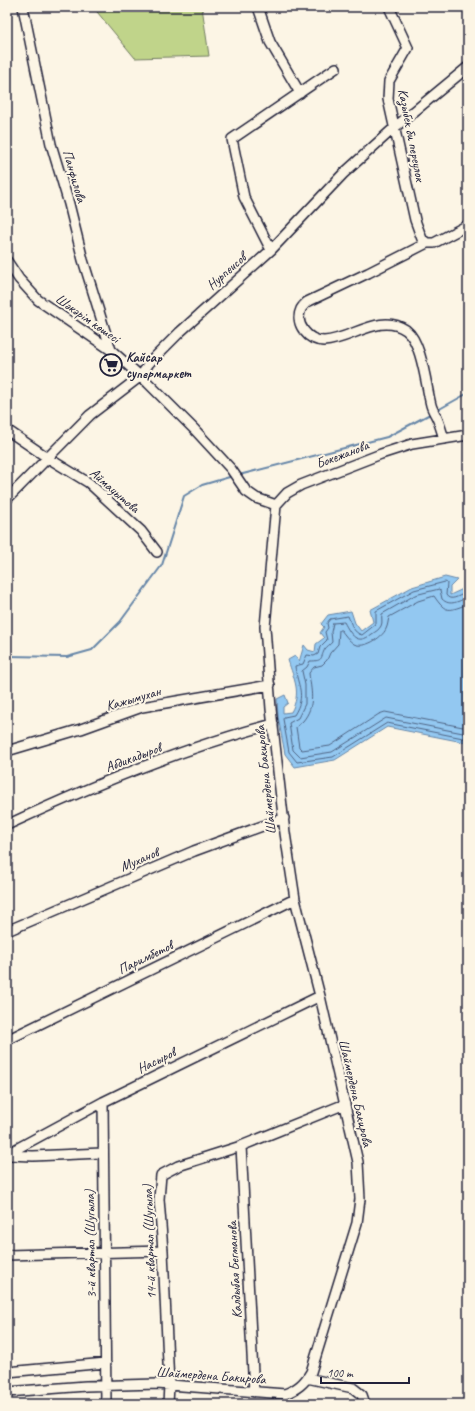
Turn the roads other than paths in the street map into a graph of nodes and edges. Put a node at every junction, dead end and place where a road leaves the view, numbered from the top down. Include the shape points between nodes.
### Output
1 (23, 7) edge
2 (258, 7) edge
3 (389, 7) edge
4 (468, 67) edge
5 (336, 68) dead end
6 (300, 93) junction
7 (394, 128) junction
8 (468, 225) edge
9 (430, 243) junction
10 (271, 250) junction
11 (7, 261) edge
12 (111, 350) junction
13 (141, 376) junction
14 (7, 430) edge
15 (468, 435) edge
16 (444, 439) junction
17 (48, 458) junction
18 (7, 499) edge
19 (276, 505) junction
20 (157, 552) dead end
21 (270, 686) junction
22 (273, 724) junction
23 (7, 751) edge
24 (284, 818) junction
25 (7, 825) edge
26 (295, 899) junction
27 (7, 931) edge
28 (320, 996) junction
29 (7, 1040) edge
30 (103, 1102) junction
31 (345, 1104) junction
32 (241, 1146) junction
33 (102, 1153) junction
34 (7, 1155) edge
35 (163, 1251) junction
36 (104, 1253) junction
37 (7, 1255) edge
38 (106, 1363) junction
39 (7, 1372) edge
40 (307, 1378) junction
41 (169, 1385) junction
42 (106, 1386) junction
43 (7, 1392) edge
44 (254, 1392) junction
45 (106, 1404) edge
46 (168, 1404) edge
47 (365, 1404) edge

1 - 12 street, Панфилова via 51,144
2 - 6 street via 270,42
3 - 7 street, Казыбек би переулок via 408,48 389,81 388,99
4 - 7 street, Нурпеисов
5 - 6 street
6 - 10 street via 232,139 244,197
7 - 9 street, Казыбек би переулок via 415,220 422,239
7 - 10 street, Нурпеисов via 343,174
8 - 9 street
9 - 16 street via 307,302 301,309 299,320 307,334 323,341 371,326 397,326 406,331 416,346 431,406
10 - 13 street, Нурпеисов via 180,332 149,363
11 - 12 street, Шәкәрім көшесі via 38,300
12 - 13 street, Шәкәрім көшесі
13 - 17 street, Нурпеисов via 90,415
13 - 19 street, Шәкәрім көшесі via 231,469 246,490 256,498
14 - 17 street, Аймауытова
15 - 16 street, Бокежанова
16 - 19 street, Бокежанова via 412,444 308,482 288,493
17 - 18 street, Нурпеисов
17 - 20 street, Аймауытова via 89,482 141,531
19 - 21 street, Шаймердена Бакирова via 265,627
21 - 22 street, Шаймердена Бакирова
21 - 23 street, Кажымухан via 142,707 81,729
22 - 24 street, Шаймердена Бакирова
22 - 25 street, Абдикадыров via 157,762
24 - 26 street, Шаймердена Бакирова
24 - 27 street, Муханов via 194,851
26 - 28 street, Шаймердена Бакирова
26 - 29 street, Паримбетов
28 - 30 street, Насыров
28 - 31 street, Шаймердена Бакирова
30 - 33 street, 3-й квартал (Шугыла)
30 - 34 street, Насыров
31 - 32 street, 14-й квартал (Шугыла)
31 - 40 street, Шаймердена Бакирова via 358,1162 360,1199 357,1223
32 - 35 street, 14-й квартал (Шугыла) via 178,1166 161,1175 159,1199
32 - 44 street, Калдыбая Бегманова
33 - 34 street
33 - 36 street, 3-й квартал (Шугыла)
35 - 36 street
35 - 41 street, 14-й квартал (Шугыла)
36 - 37 street
36 - 38 street, 3-й квартал (Шугыла)
38 - 39 street
38 - 42 street, 3-й квартал (Шугыла)
40 - 44 street, Шаймердена Бакирова via 305,1383 285,1394
40 - 47 street via 354,1388 362,1395
41 - 42 street, Шаймердена Бакирова
41 - 44 street, Шаймердена Бакирова
41 - 46 street, 14-й квартал (Шугыла)
42 - 43 street, Шаймердена Бакирова
42 - 45 street, 3-й квартал (Шугыла)

